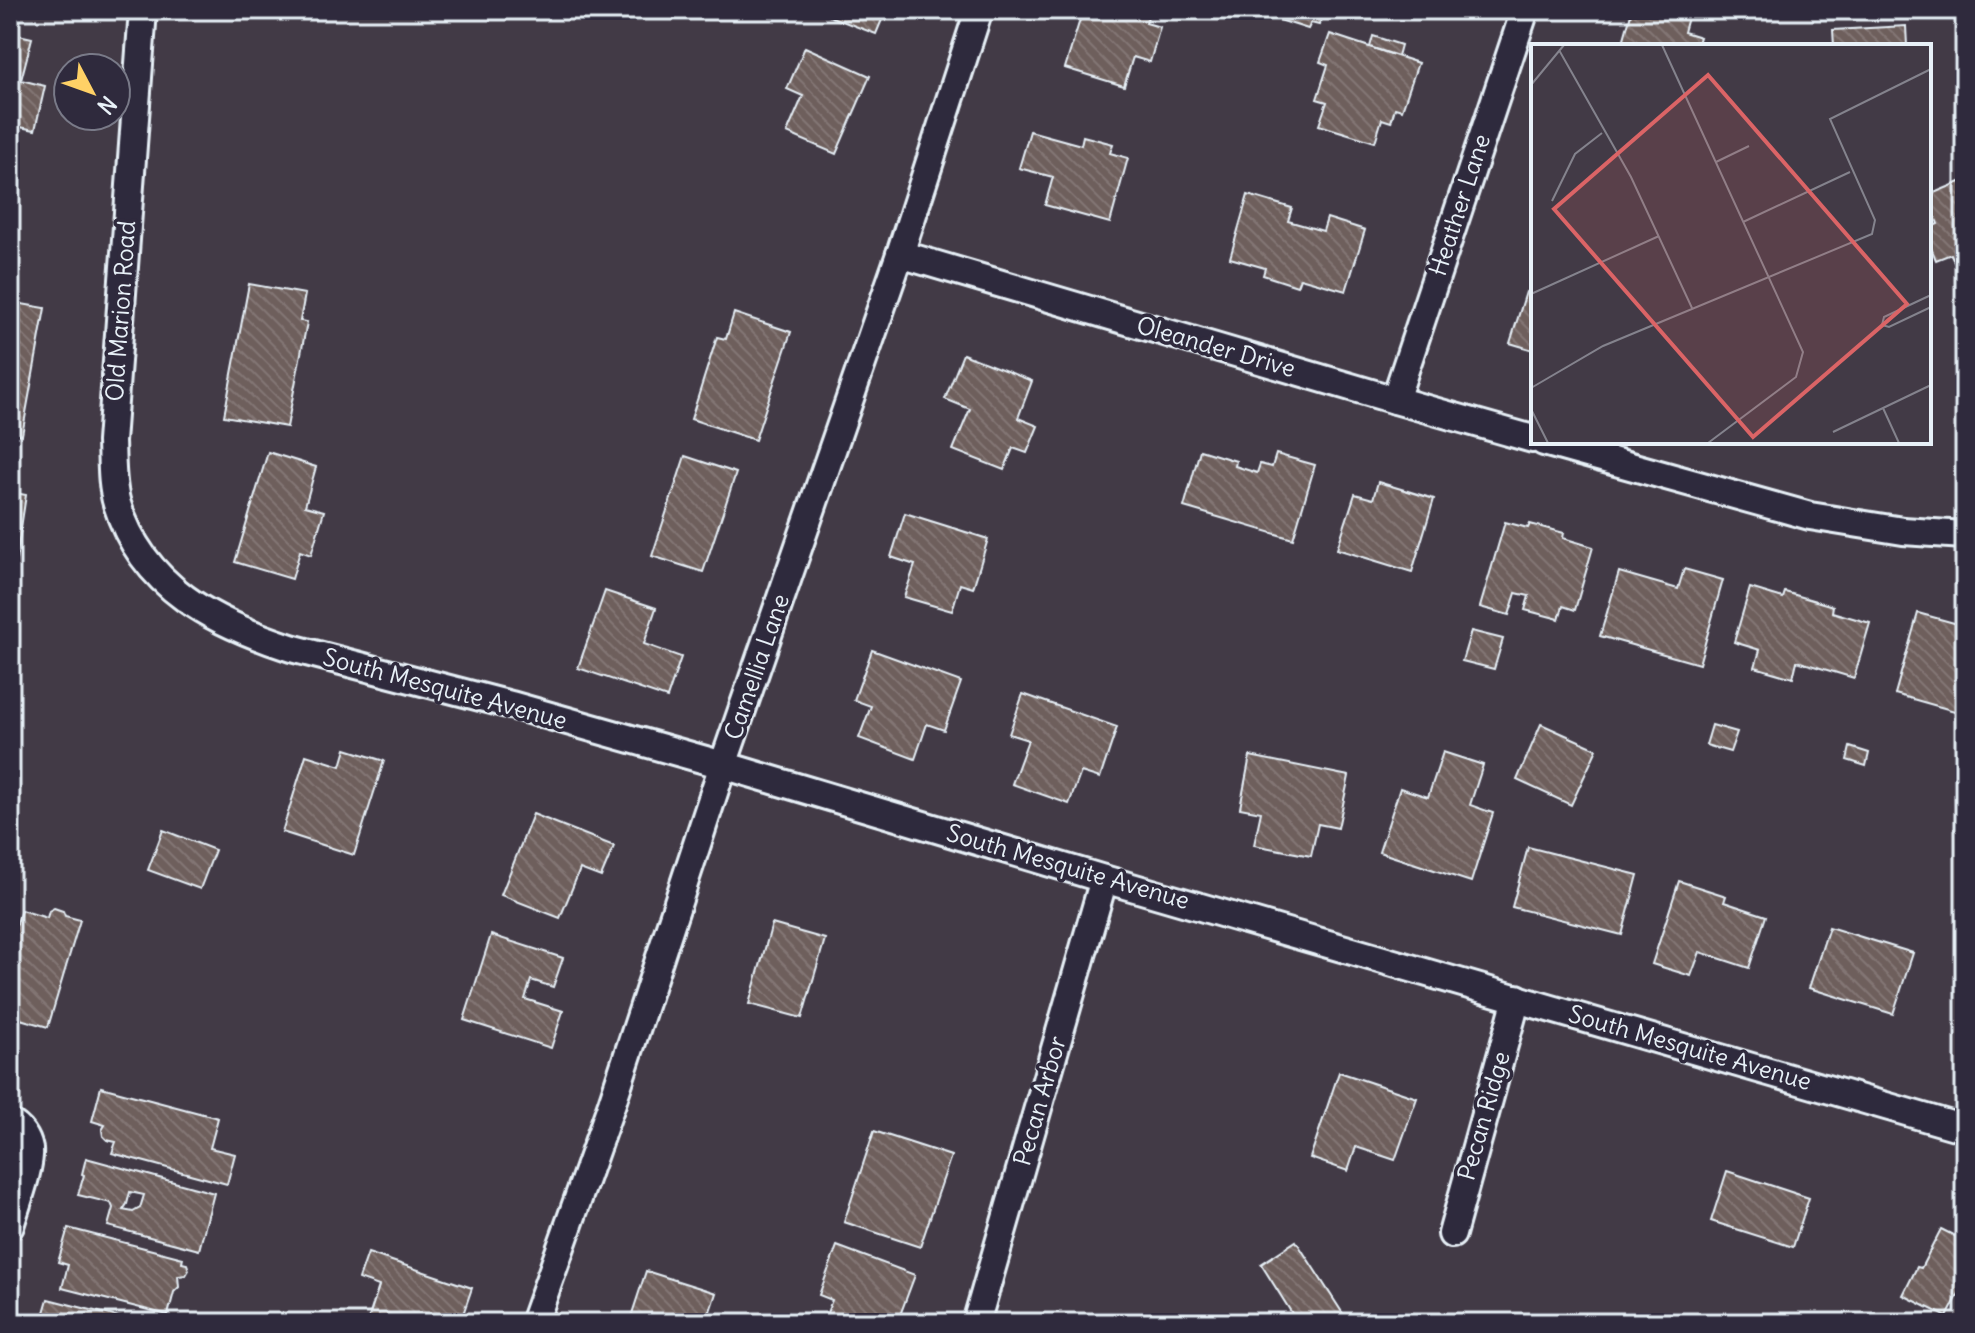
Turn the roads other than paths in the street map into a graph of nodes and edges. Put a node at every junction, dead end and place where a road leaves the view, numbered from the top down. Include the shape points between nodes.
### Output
1 (143, 10) edge
2 (979, 10) edge
3 (1525, 10) edge
4 (900, 254) junction
5 (1395, 400) junction
6 (1531, 438) edge
7 (1551, 444) edge
8 (1965, 535) edge
9 (177, 593) joint
10 (723, 765) junction
11 (1104, 879) junction
12 (1517, 998) junction
13 (10, 1123) edge
14 (1965, 1129) edge
15 (10, 1226) edge
16 (1452, 1234) dead end
17 (534, 1323) edge
18 (976, 1323) edge

1 - 9 street, Old Marion Road via 112,475 129,533
2 - 4 street, Camellia Lane
3 - 5 street, Heather Lane
4 - 5 street, Oleander Drive
4 - 10 street, Camellia Lane
5 - 6 street, Oleander Drive
7 - 8 street via 1810,516
9 - 10 street, South Mesquite Avenue via 259,638
10 - 11 street, South Mesquite Avenue
10 - 17 street, Camellia Lane
11 - 12 street, South Mesquite Avenue
11 - 18 street, Pecan Arbor
12 - 14 street, South Mesquite Avenue
12 - 16 street, Pecan Ridge
13 - 15 street via 29,1150

